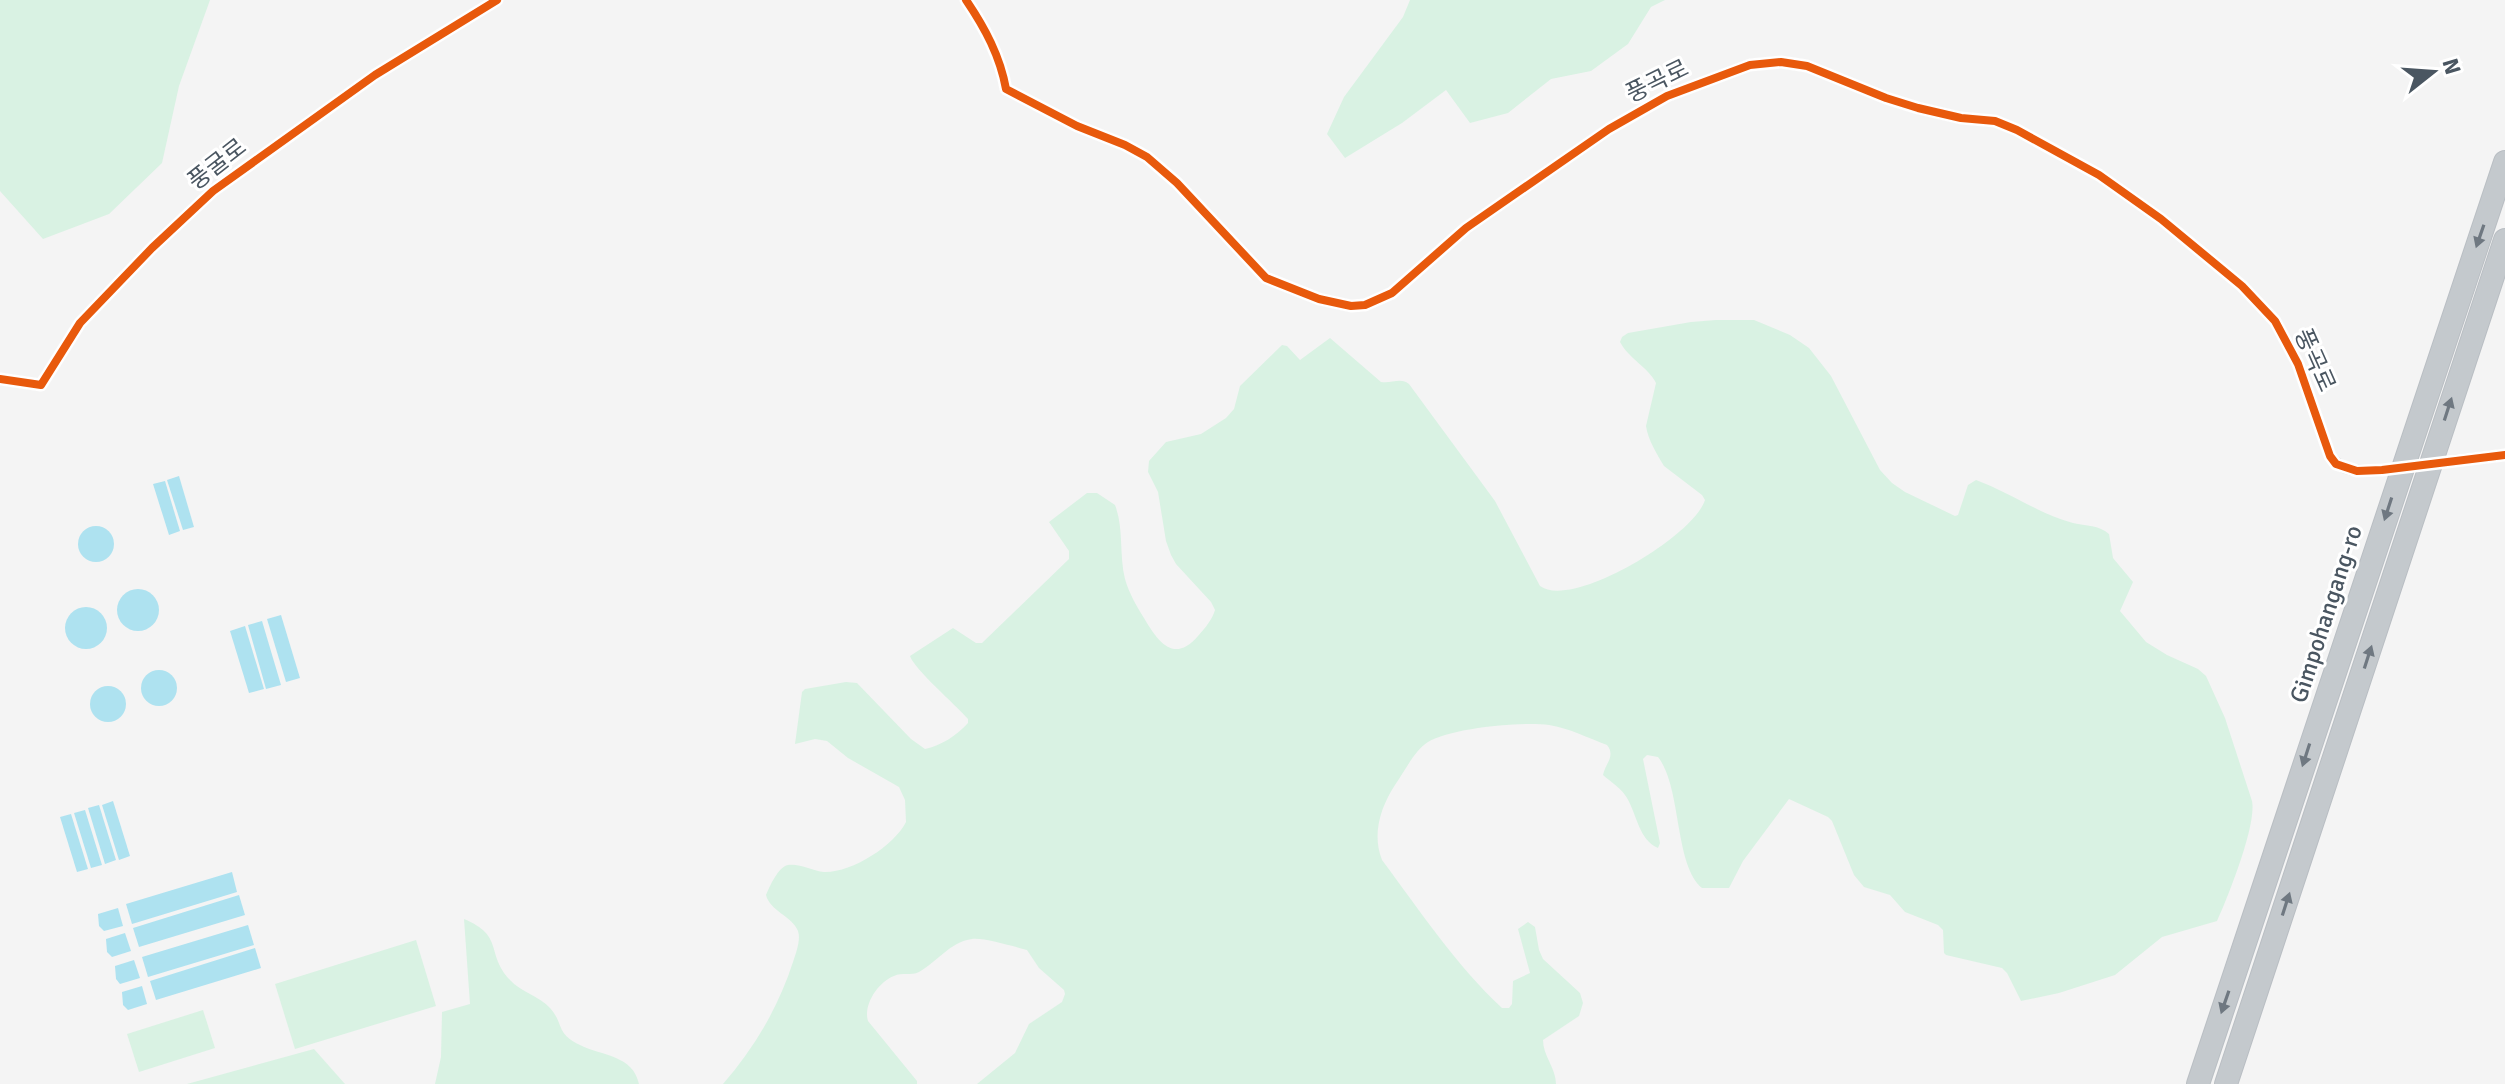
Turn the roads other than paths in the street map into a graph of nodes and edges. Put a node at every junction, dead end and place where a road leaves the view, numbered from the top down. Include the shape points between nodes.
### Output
1 (497, 0) edge
2 (966, 0) edge
3 (2505, 162) edge
4 (2505, 240) edge
5 (0, 379) edge
6 (2505, 455) edge
7 (2453, 461) tunnel mouth
8 (2382, 470) tunnel mouth
9 (2198, 1084) edge
10 (2226, 1084) edge

1 - 5 street, 풍굴로 via 387,67 213,191 80,323 41,385
2 - 8 street, 풍곡로 via 993,47 1006,89 1147,157 1266,278 1351,306 1392,293 1466,228 1629,117 1735,69 1794,63 1918,108 2004,124 2099,175 2242,286 2286,339 2336,464 2357,471
3 -> 9 highway, Gimpohangang-ro
10 -> 4 highway
6 - 7 street

